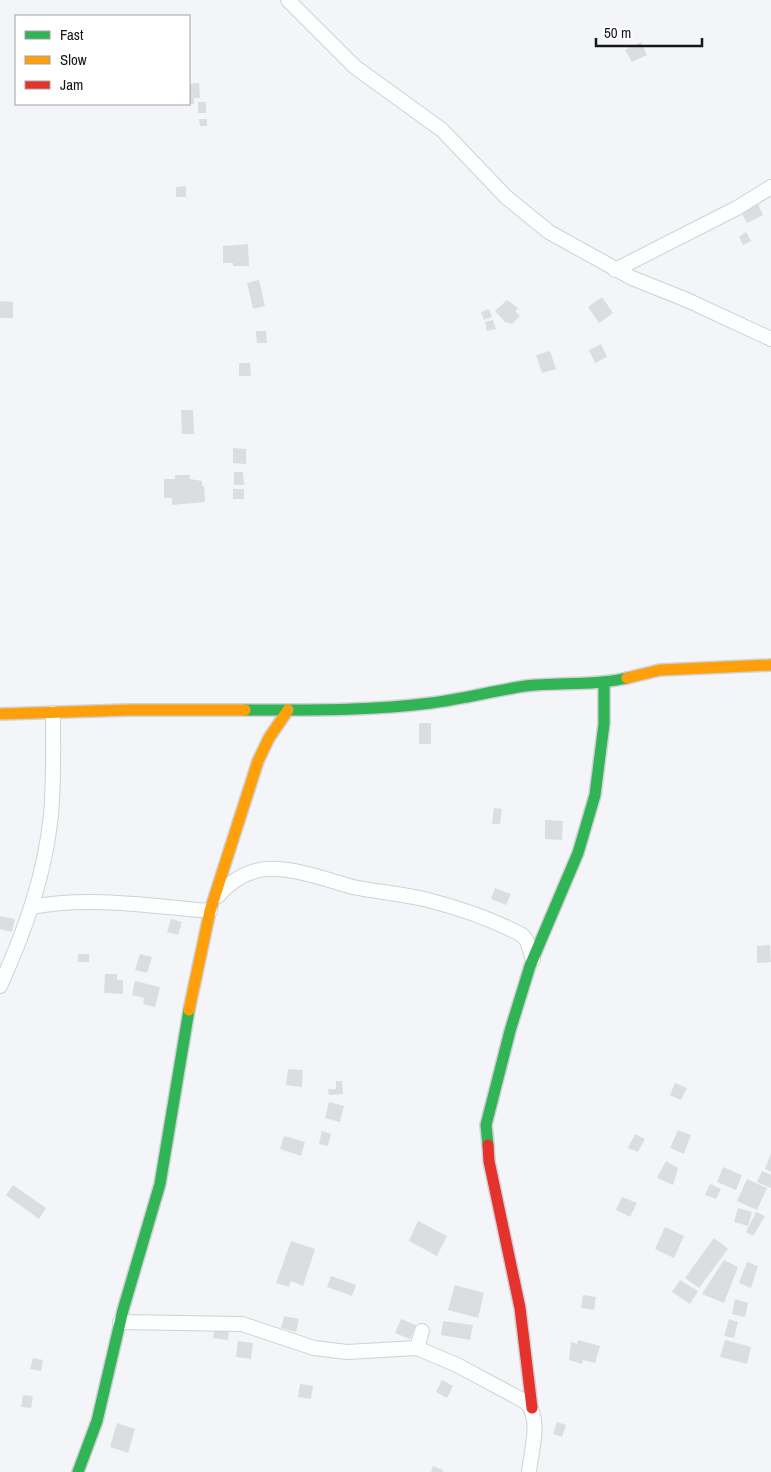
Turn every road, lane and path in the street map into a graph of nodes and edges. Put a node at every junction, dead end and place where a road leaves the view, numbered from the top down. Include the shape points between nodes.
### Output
1 (288, 0) edge
2 (771, 187) edge
3 (616, 270) junction
4 (771, 340) edge
5 (771, 665) edge
6 (604, 683) junction
7 (288, 710) junction
8 (53, 713) junction
9 (0, 714) edge
10 (212, 906) junction
11 (32, 907) junction
12 (533, 959) junction
13 (0, 986) edge
14 (120, 1322) junction
15 (422, 1331) dead end
16 (417, 1348) junction
17 (532, 1408) junction
18 (78, 1472) edge
19 (529, 1472) edge

1 - 3 street via 355,67 442,130 528,216
2 - 3 street
3 - 4 street
5 - 6 street via 660,670
6 - 7 street via 526,686 394,707
6 - 12 street via 604,724 595,795 572,868
7 - 8 street
7 - 10 street via 258,761
8 - 9 street
8 - 11 street via 51,816
10 - 11 street via 98,903
10 - 12 street via 224,890 245,874 261,870 291,872 428,900 470,914 522,935
10 - 14 street via 185,1032 160,1184
11 - 13 street
12 - 17 street via 508,1038 486,1136 520,1308
14 - 16 street via 242,1324 314,1348 347,1352
14 - 18 street via 103,1399
15 - 16 street
16 - 17 street via 457,1365
17 - 19 street via 535,1421

